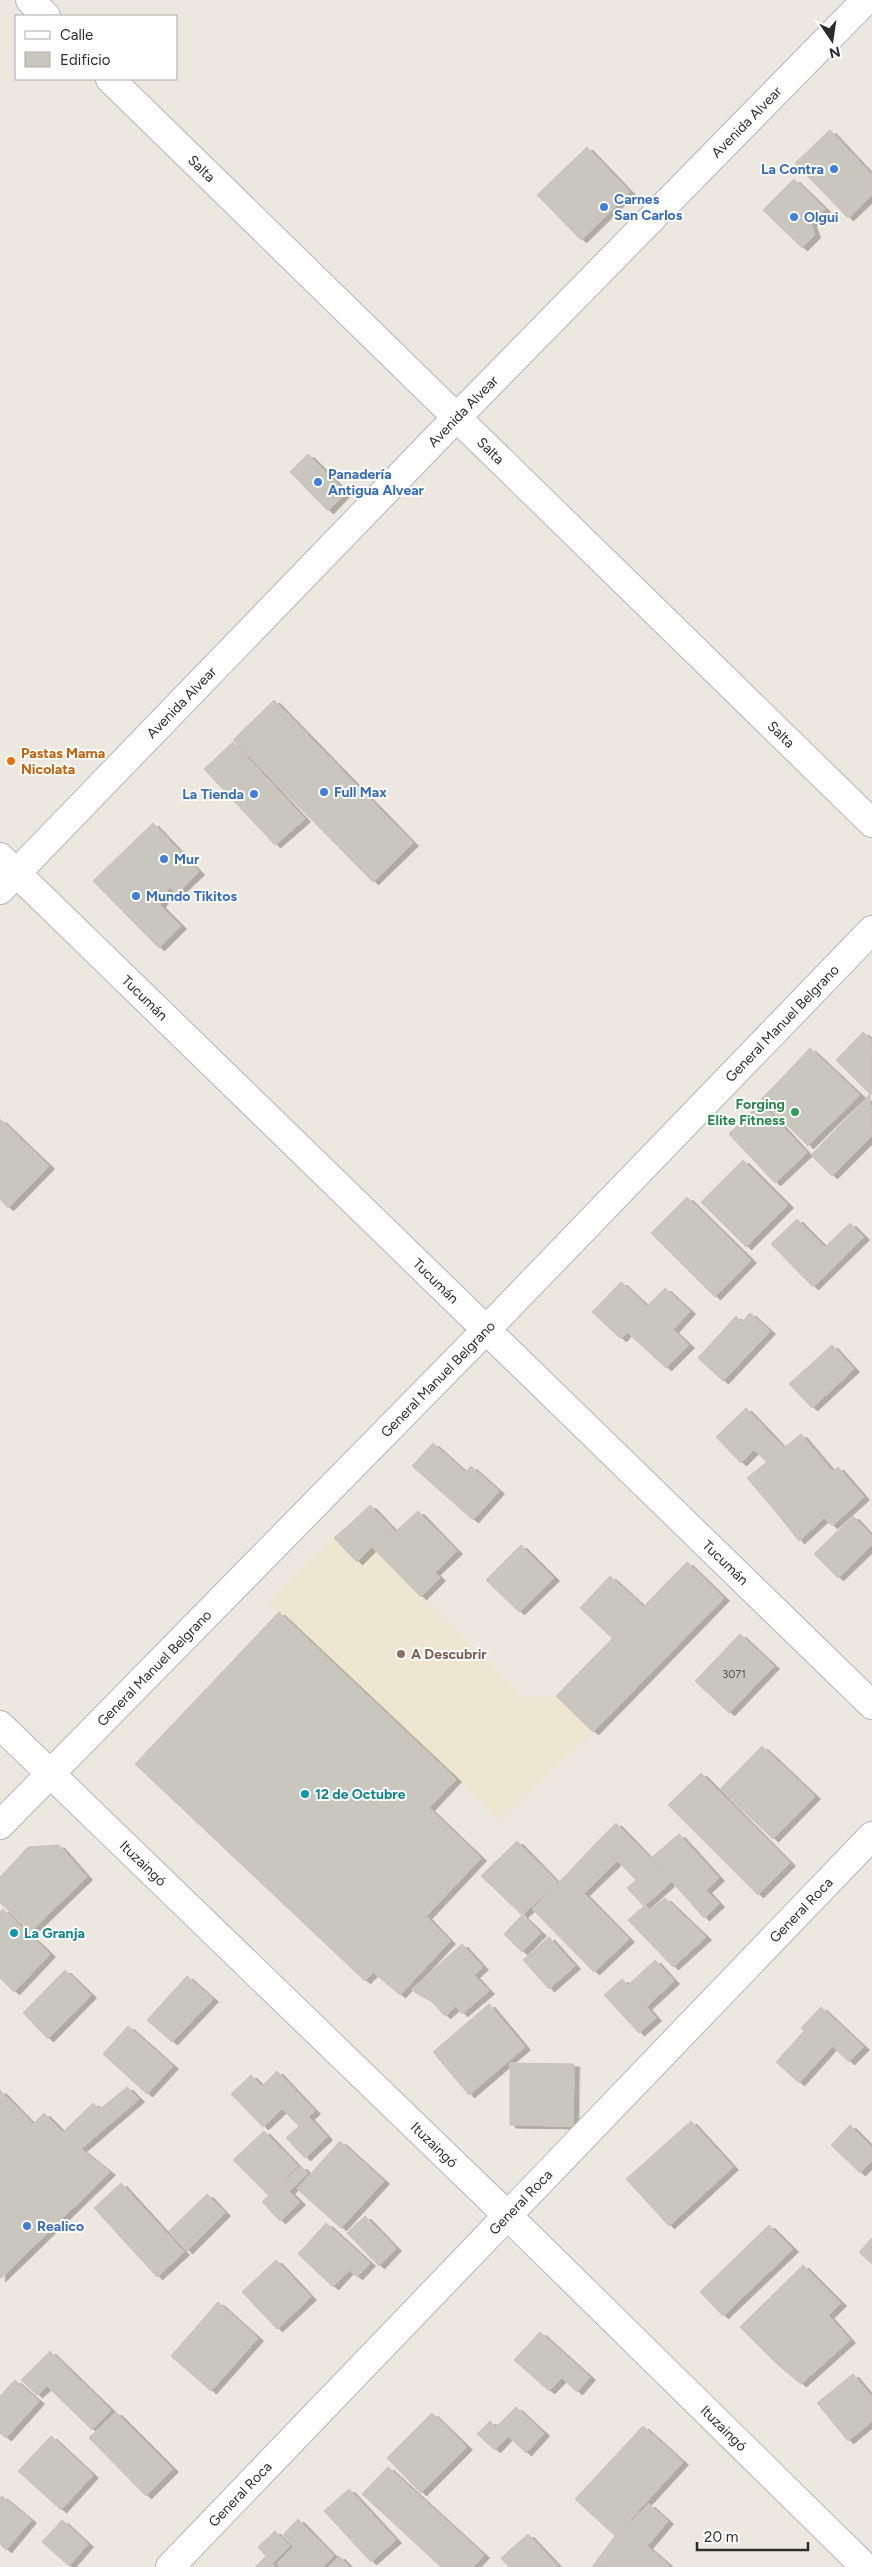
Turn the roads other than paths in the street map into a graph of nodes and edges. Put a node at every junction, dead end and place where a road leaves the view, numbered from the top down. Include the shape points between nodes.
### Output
1 (30, 0) edge
2 (866, 0) edge
3 (45, 15) edge
4 (111, 80) edge
5 (458, 417) junction
6 (872, 823) edge
7 (5, 873) edge
8 (872, 930) edge
9 (486, 1330) junction
10 (872, 1705) edge
11 (0, 1725) edge
12 (50, 1774) junction
13 (0, 1825) edge
14 (872, 1836) edge
15 (509, 2217) junction
16 (170, 2567) edge
17 (865, 2567) edge

1 - 3 street
2 - 5 street, Avenida Alvear
4 - 5 street, Salta
5 - 6 street, Salta
5 - 7 street, Avenida Alvear
7 - 9 street, Tucumán
8 - 9 street, General Manuel Belgrano
9 - 10 street, Tucumán
9 - 12 street, General Manuel Belgrano
11 - 12 street, Ituzaingó
12 - 13 street, General Manuel Belgrano
12 - 15 street, Ituzaingó
14 - 15 street, General Roca
15 - 16 street, General Roca
15 - 17 street, Ituzaingó

